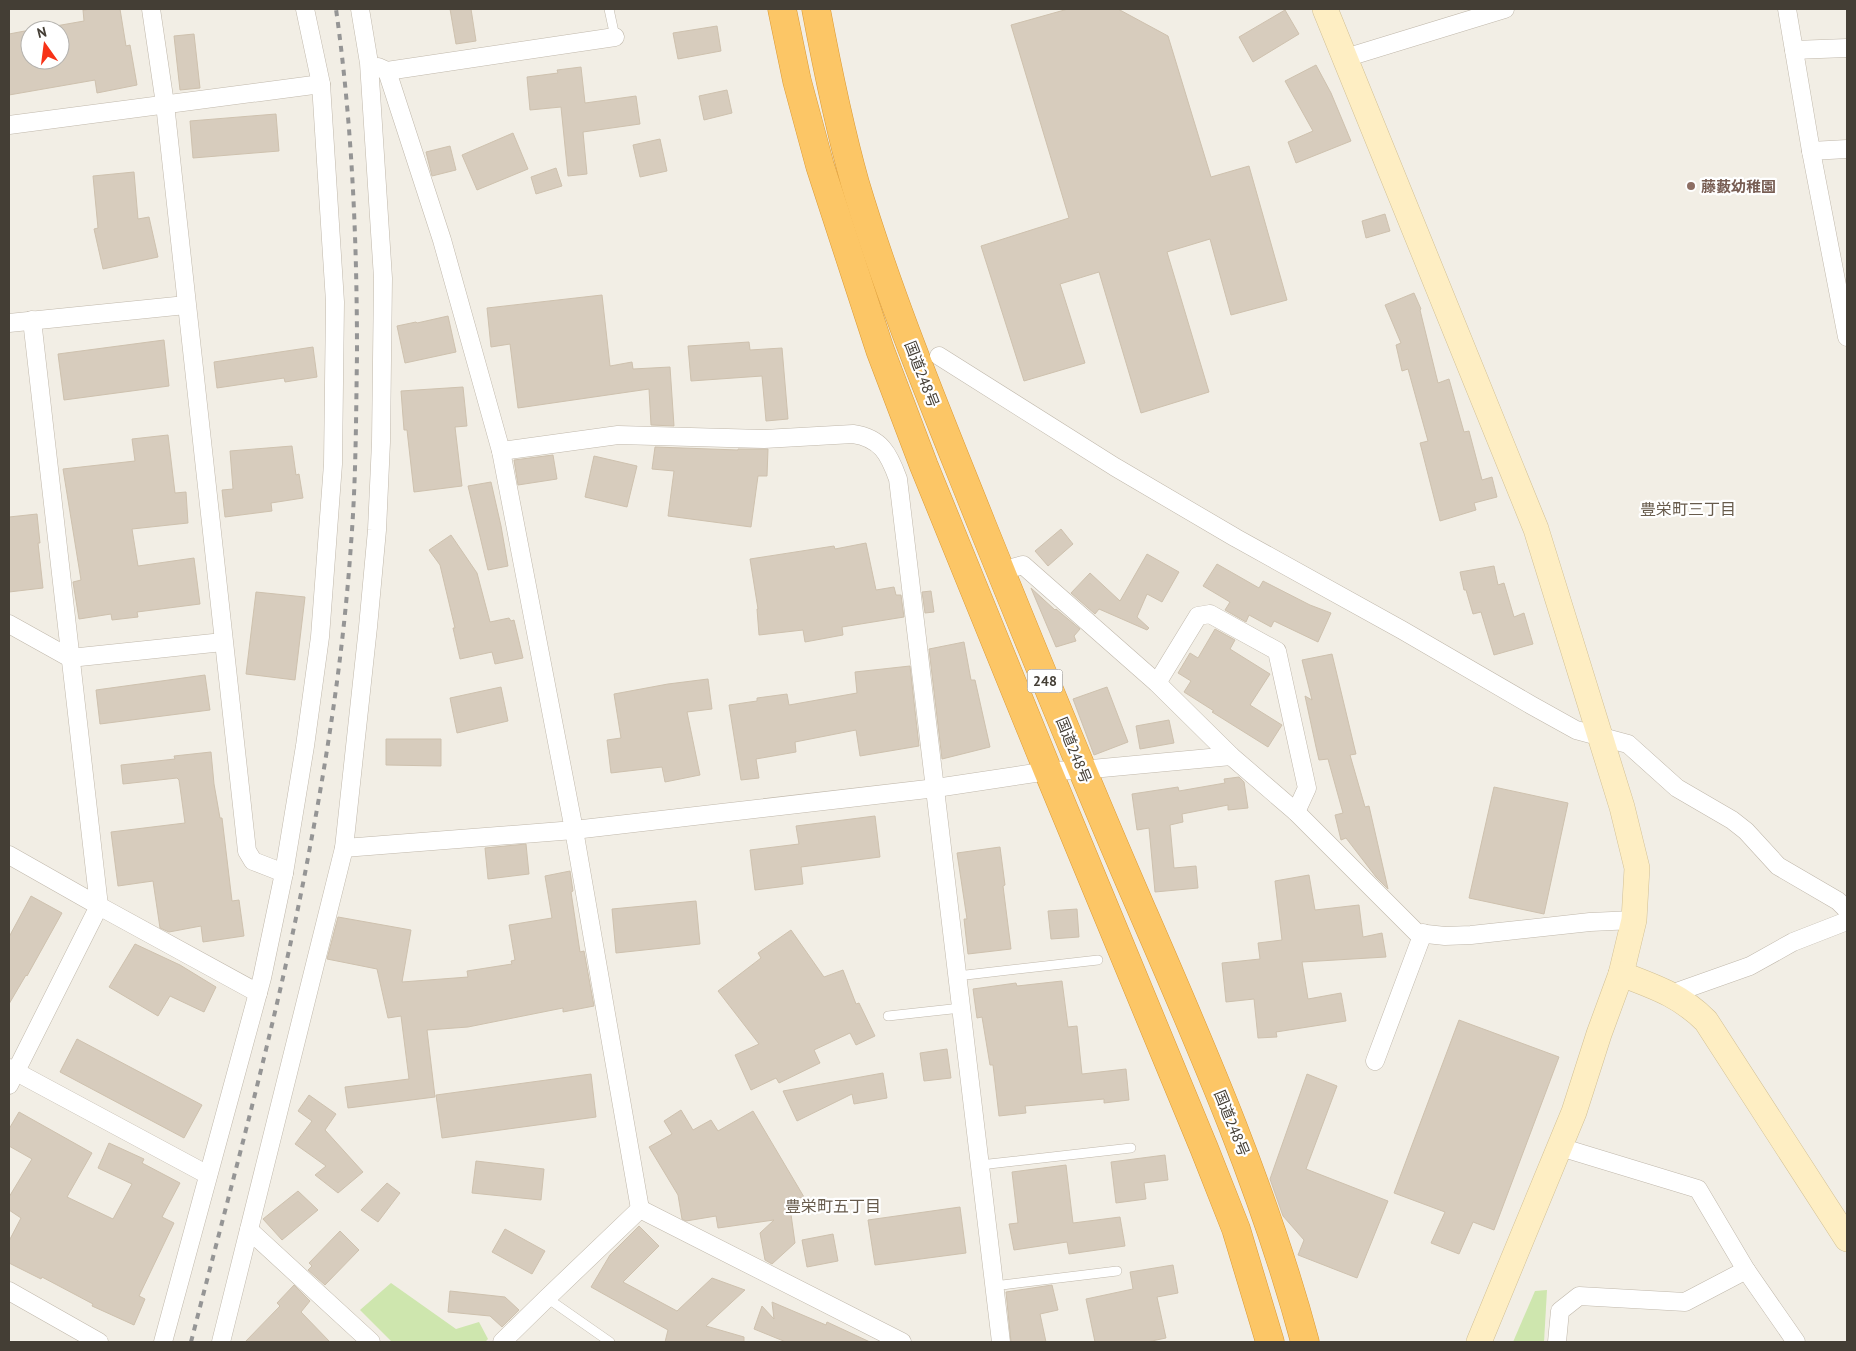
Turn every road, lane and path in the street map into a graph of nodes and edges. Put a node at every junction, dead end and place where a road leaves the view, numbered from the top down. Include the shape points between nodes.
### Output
1 (151, 9) edge
2 (305, 9) edge
3 (360, 9) edge
4 (608, 9) edge
5 (782, 9) edge
6 (816, 9) edge
7 (1325, 9) edge
8 (1505, 9) edge
9 (1787, 9) edge
10 (614, 37) joint
11 (1847, 48) edge
12 (1794, 50) junction
13 (1345, 58) junction
14 (369, 63) junction
15 (387, 71) junction
16 (321, 84) junction
17 (165, 104) junction
18 (9, 125) edge
19 (1847, 149) edge
20 (1811, 151) junction
21 (186, 305) junction
22 (32, 320) junction
23 (9, 323) edge
24 (1847, 337) edge
25 (939, 356) dead end
26 (501, 451) junction
27 (924, 466) junction
28 (898, 479) junction
29 (1001, 571) junction
30 (9, 624) edge
31 (223, 642) junction
32 (70, 658) junction
33 (1157, 683) junction
34 (1601, 736) junction
35 (1231, 756) junction
36 (1081, 770) junction
37 (1048, 771) junction
38 (936, 788) junction
39 (1296, 812) junction
40 (574, 830) junction
41 (344, 848) junction
42 (9, 855) edge
43 (284, 873) junction
44 (99, 906) junction
45 (1847, 910) edge
46 (1634, 920) junction
47 (1847, 921) edge
48 (1420, 933) junction
49 (1098, 960) dead end
50 (1621, 974) junction
51 (957, 976) junction
52 (258, 993) junction
53 (1671, 994) junction
54 (961, 1008) junction
55 (888, 1016) dead end
56 (1375, 1061) dead end
57 (11, 1075) edge
58 (1560, 1147) junction
59 (1130, 1148) dead end
60 (980, 1165) junction
61 (208, 1175) junction
62 (640, 1210) junction
63 (249, 1230) junction
64 (1847, 1239) edge
65 (1746, 1270) junction
66 (1118, 1271) dead end
67 (994, 1286) junction
68 (9, 1291) edge
69 (547, 1298) junction
70 (99, 1342) edge
71 (163, 1342) edge
72 (221, 1342) edge
73 (371, 1342) edge
74 (502, 1342) edge
75 (610, 1342) edge
76 (902, 1342) edge
77 (1001, 1342) edge
78 (1270, 1342) edge
79 (1304, 1342) edge
80 (1479, 1342) edge
81 (1558, 1342) edge
82 (1796, 1342) edge

1 - 17 street
2 - 16 street
3 - 14 street
4 - 10 lane
5 - 27 highway, 国道248号 / 248 via 820,166 880,350
6 - 29 highway, 国道248号 / 248 via 828,74 855,181 884,273
7 - 13 street
8 - 13 street
9 - 12 street
10 - 15 street
11 - 12 street
12 - 20 street
13 - 34 street via 1536,529
14 - 15 street
14 - 41 street via 383,278 381,442 377,530
15 - 26 street via 442,240
16 - 17 street
16 - 43 street via 334,302 333,464 320,637
17 - 18 street
17 - 21 street
19 - 20 street
20 - 24 street
21 - 22 street
21 - 31 street
22 - 23 street
22 - 32 street
25 - 34 street via 1115,467 1236,538 1576,730
26 - 28 street via 618,435 764,439 853,434 865,436 882,447
26 - 40 street
27 - 28 street
27 - 37 highway, 国道248号 / 248
28 - 38 street
29 - 33 street via 1023,565
29 - 36 highway, 国道248号 / 248
30 - 32 street
31 - 32 street
31 - 43 street via 247,851 253,861
32 - 44 street
33 - 35 street
33 - 39 street via 1198,616 1210,614 1277,652 1307,788
34 - 45 street via 1628,744 1677,788 1746,831 1778,866
34 - 46 street via 1637,868
35 - 36 street
35 - 39 street
36 - 37 street
36 - 79 highway, 国道248号 / 248 via 1246,1158 1290,1287
37 - 38 street
37 - 78 highway, 国道248号 / 248 via 1222,1193
38 - 40 street
38 - 51 street
39 - 48 street
40 - 41 street
40 - 62 street
41 - 63 street
42 - 44 street
43 - 52 street
44 - 52 street
44 - 57 street
46 - 48 street via 1472,935
46 - 50 street
47 - 53 street via 1793,942 1750,966
48 - 56 street
49 - 51 lane
50 - 53 street
50 - 58 street
51 - 54 street
52 - 61 street
53 - 64 street via 1706,1021
54 - 55 lane
54 - 60 street
57 - 61 street
58 - 65 street via 1698,1189
58 - 80 street
59 - 60 lane
60 - 67 street
61 - 71 street
62 - 69 street
62 - 76 street
63 - 72 street
63 - 73 street
65 - 81 street via 1685,1302 1579,1296 1560,1311
65 - 82 street
66 - 67 lane
67 - 77 street
68 - 70 street
69 - 74 street
69 - 75 lane

